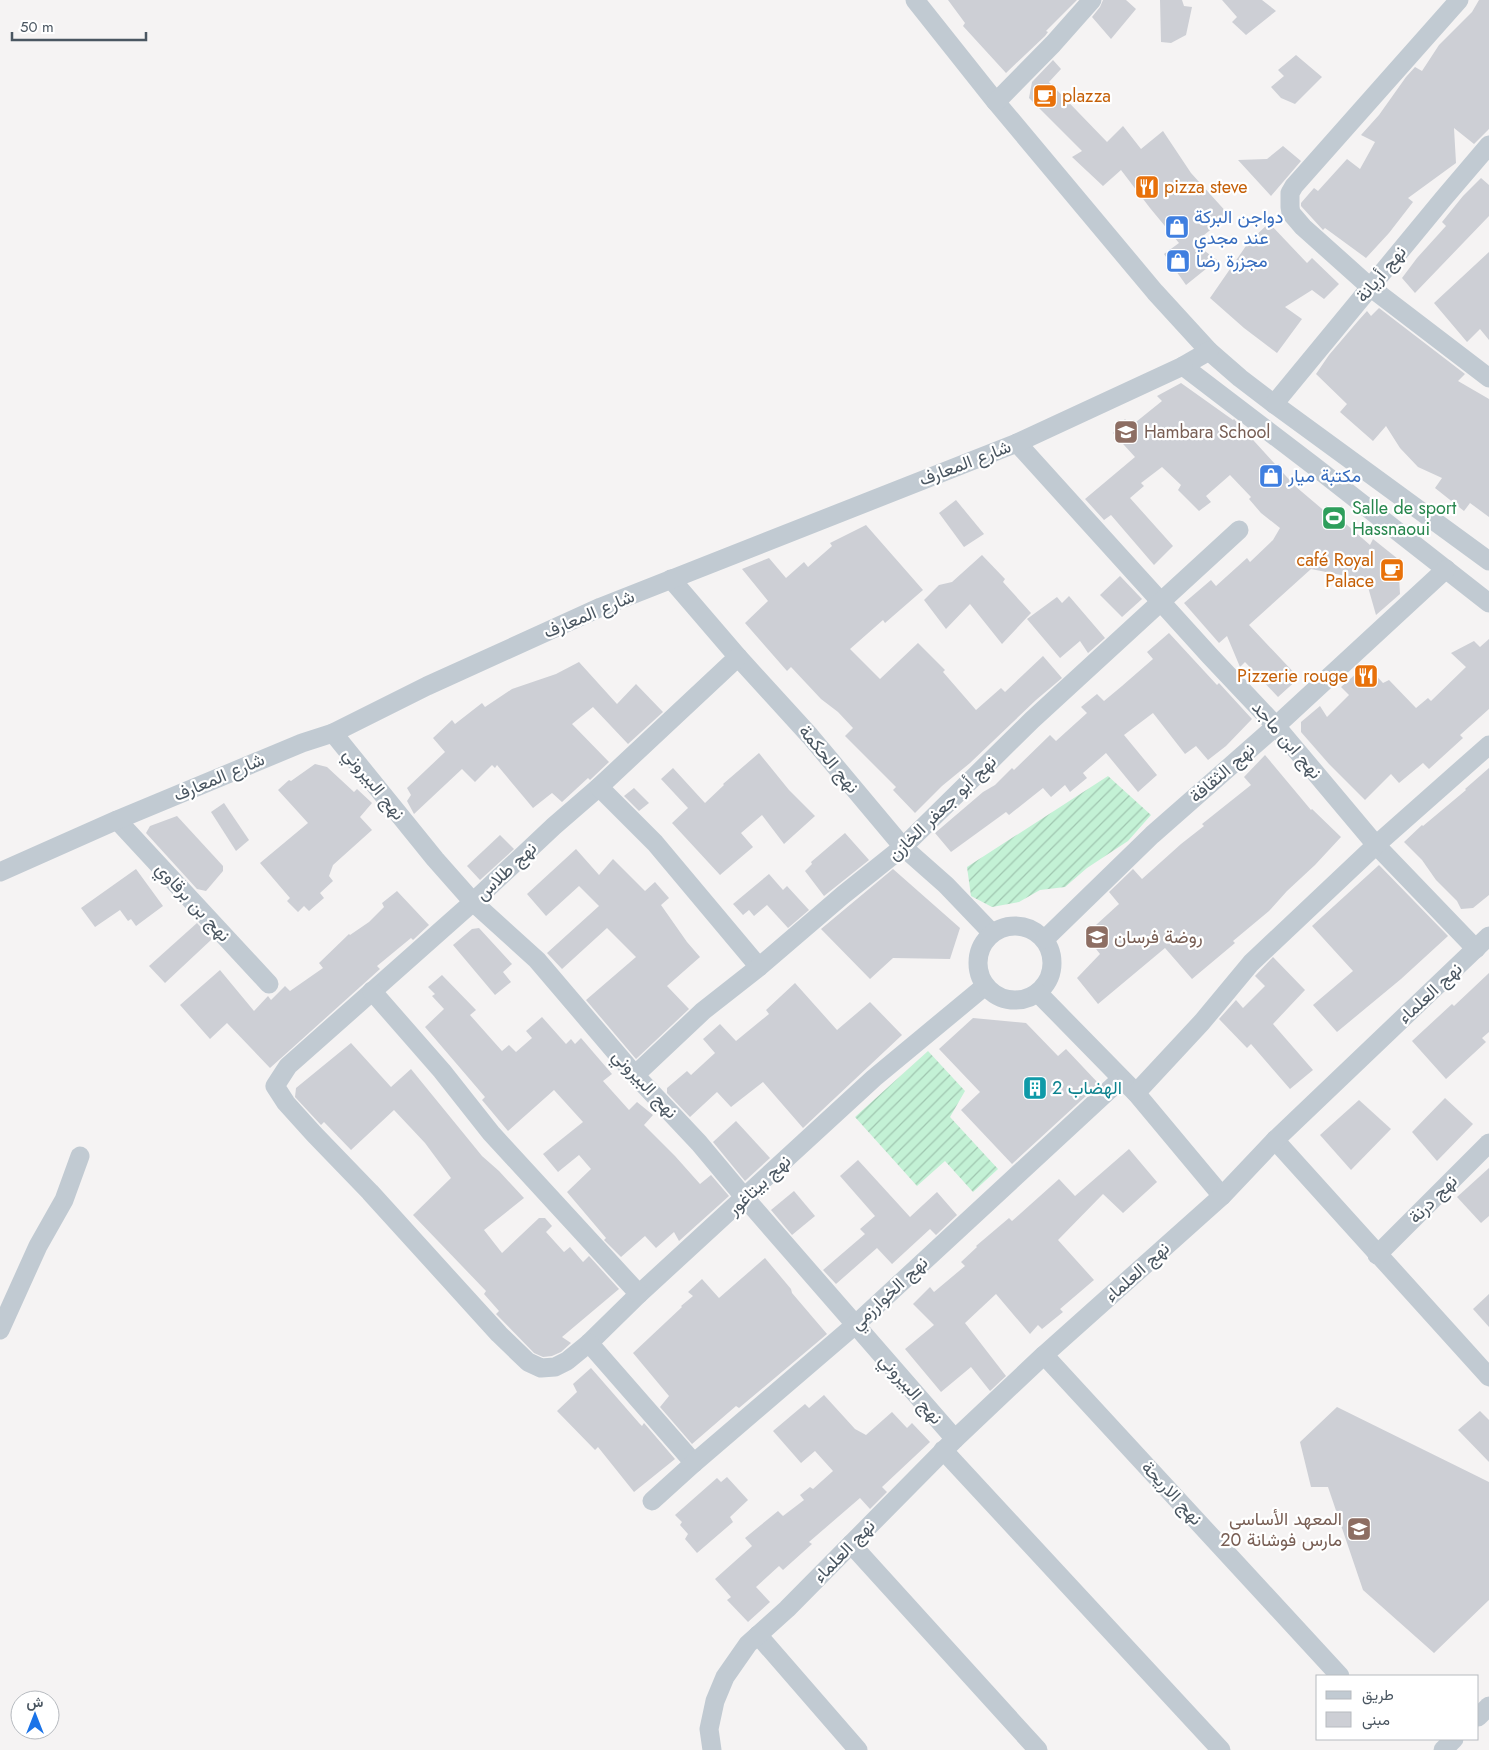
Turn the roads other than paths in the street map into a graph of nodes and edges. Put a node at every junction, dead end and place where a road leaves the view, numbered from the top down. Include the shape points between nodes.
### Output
1 (915, 0) edge
2 (1092, 0) edge
3 (1459, 0) edge
4 (996, 102) junction
5 (1489, 146) edge
6 (1370, 287) junction
7 (1208, 350) junction
8 (1183, 366) junction
9 (1486, 369) edge
10 (1274, 404) junction
11 (1017, 443) junction
12 (1239, 530) dead end
13 (1488, 558) edge
14 (1446, 569) junction
15 (671, 580) junction
16 (1162, 602) junction
17 (1489, 603) edge
18 (738, 657) junction
19 (1276, 726) junction
20 (332, 733) junction
21 (1489, 744) edge
22 (599, 787) junction
23 (117, 820) junction
24 (1376, 845) junction
25 (903, 847) junction
26 (0, 872) edge
27 (473, 902) junction
28 (992, 933) junction
29 (1045, 939) junction
30 (1482, 943) edge
31 (760, 968) junction
32 (269, 984) dead end
33 (985, 986) junction
34 (372, 992) junction
35 (1038, 993) junction
36 (635, 1075) junction
37 (1120, 1079) junction
38 (1136, 1093) junction
39 (1275, 1140) junction
40 (1489, 1143) edge
41 (80, 1156) dead end
42 (1222, 1196) junction
43 (745, 1198) junction
44 (1377, 1255) junction
45 (639, 1294) junction
46 (855, 1325) junction
47 (0, 1330) edge
48 (589, 1343) junction
49 (1044, 1355) junction
50 (528, 1362) joint
51 (1489, 1377) edge
52 (949, 1444) junction
53 (694, 1463) junction
54 (652, 1501) dead end
55 (851, 1544) junction
56 (758, 1635) junction
57 (1339, 1675) edge
58 (1489, 1706) edge
59 (1479, 1716) edge
60 (1453, 1740) edge
61 (712, 1750) edge
62 (858, 1750) edge
63 (1038, 1750) edge
64 (1221, 1750) edge
65 (1442, 1750) edge

1 - 4 street
2 - 4 street
3 - 6 street via 1290,193 1294,217
4 - 7 street via 1155,292
5 - 6 street, نهج أريانة
6 - 9 street
6 - 10 street, نهج أريانة
7 - 8 street, شارع المعارف
7 - 10 street
8 - 11 street, شارع المعارف
8 - 14 street
10 - 13 street
11 - 15 street, شارع المعارف
11 - 16 street, نهج ابن ماجد
12 - 16 street, نهج أبو جعفر الخازن
14 - 17 street
14 - 19 street, نهج الثقافة
15 - 18 street, نهج الحكمة
15 - 20 street, شارع المعارف via 601,607
16 - 19 street, نهج ابن ماجد
16 - 25 street, نهج أبو جعفر الخازن via 1032,720
18 - 22 street, نهج طلاس
18 - 25 street, نهج الحكمة via 810,736
19 - 24 street, نهج ابن ماجد
19 - 29 street, نهج الثقافة via 1152,835
20 - 23 street, شارع المعارف
20 - 27 street, نهج البيروني
21 - 24 street
22 - 27 street, نهج طلاس
22 - 31 street via 655,843
23 - 26 street, شارع المعارف
23 - 32 street, نهج بن برقاوي
24 - 30 street, نهج ابن ماجد
24 - 38 street via 1251,963
25 - 28 street, نهج الحكمة via 946,885
25 - 31 street, نهج أبو جعفر الخازن
27 - 34 street, نهج طلاس
27 - 36 street, نهج البيروني via 537,960
28 - 29 street via 1005,926 1019,925 1034,930
28 - 33 street via 982,944 977,958 978,973
29 - 35 street via 1053,968
30 - 39 street, نهج العلماء
31 - 36 street, نهج أبو جعفر الخازن via 703,1011
33 - 35 street via 996,996 1010,1000 1025,999
33 - 43 street, نهج بيتاغور via 874,1078
34 - 45 street via 442,1071 491,1133
34 - 50 street, نهج طلاس via 288,1066 275,1086 314,1134
35 - 37 street
36 - 43 street, نهج البيروني via 699,1142
37 - 38 street
37 - 46 street, نهج الخوارزمي
38 - 42 street
39 - 42 street, نهج العلماء
39 - 44 street
40 - 44 street, نهج درنة
41 - 47 street via 64,1200 38,1246
42 - 49 street, نهج العلماء
43 - 45 street, نهج بيتاغور
43 - 46 street, نهج البيروني
44 - 51 street
45 - 48 street, نهج بيتاغور
46 - 52 street, نهج البيروني
46 - 53 street, نهج الخوارزمي
48 - 50 street, نهج بيتاغور via 555,1367 540,1368
48 - 53 street
49 - 52 street, نهج العلماء
49 - 57 street, نهج الاريحة
52 - 55 street, نهج العلماء
52 - 64 street, نهج البيروني
53 - 54 street, نهج الخوارزمي
55 - 56 street, نهج العلماء
55 - 63 street
56 - 61 street, نهج العلماء via 725,1676 715,1701 709,1729
56 - 62 street
58 - 59 street
60 - 65 street

